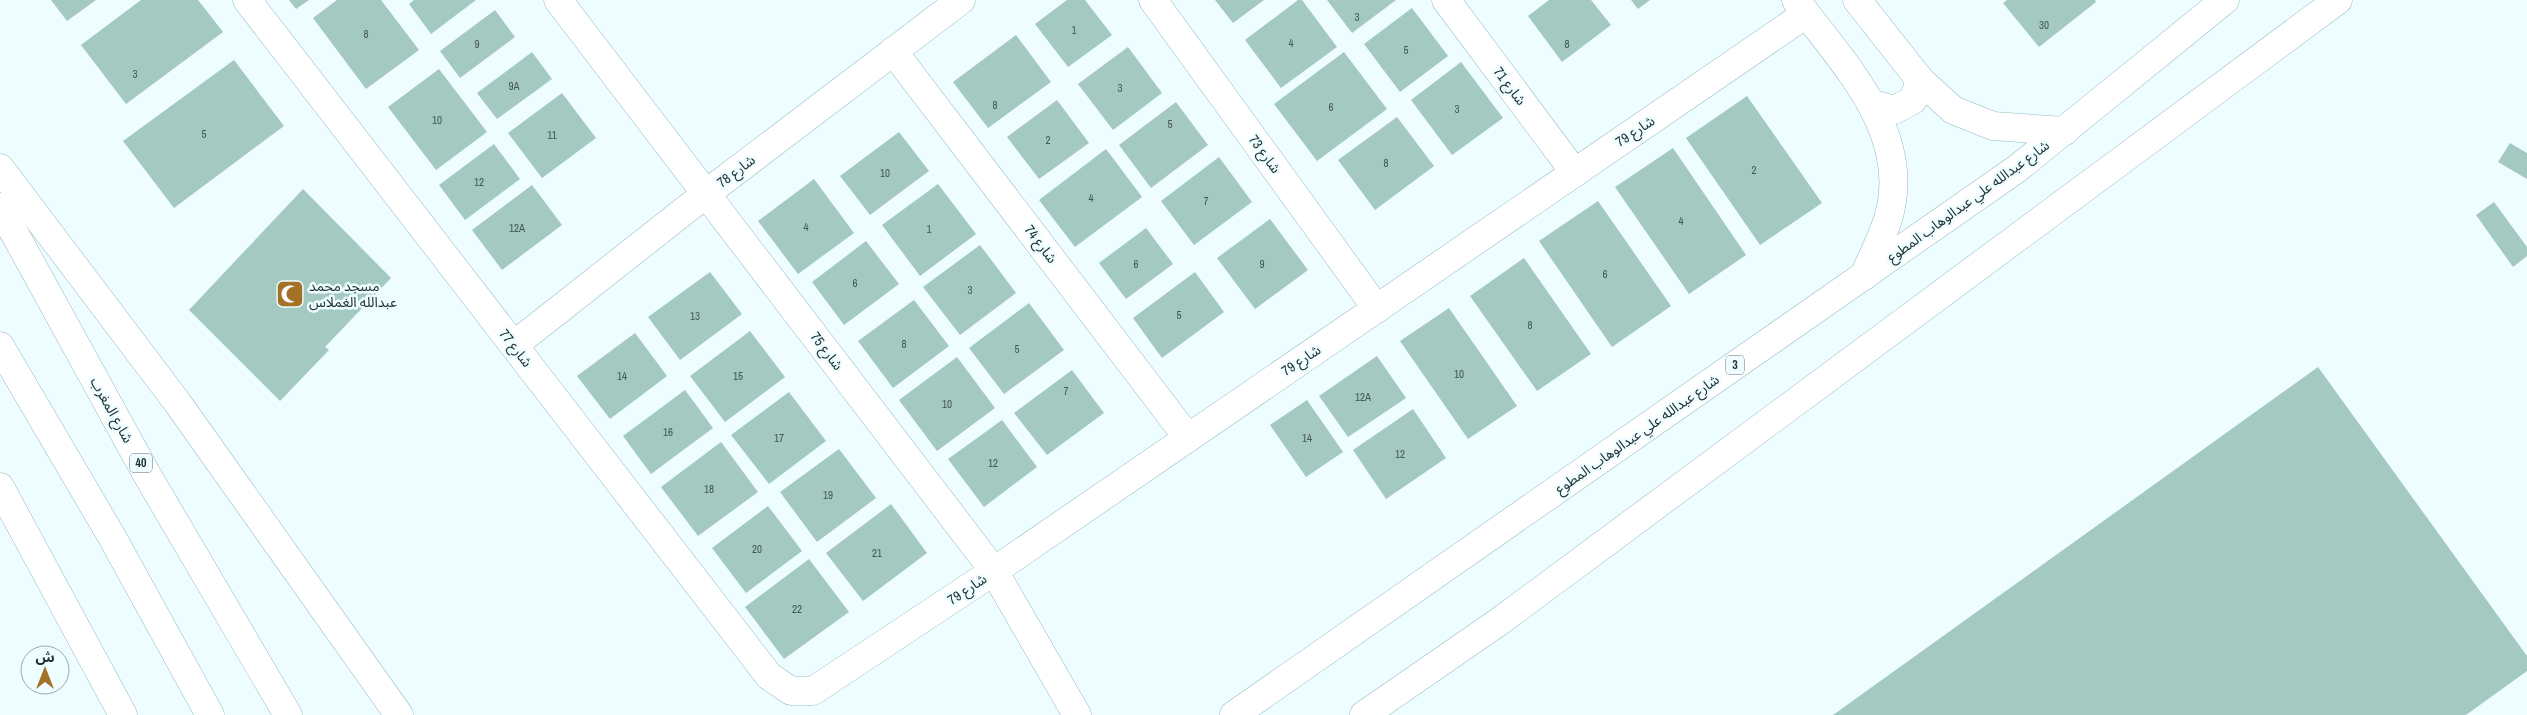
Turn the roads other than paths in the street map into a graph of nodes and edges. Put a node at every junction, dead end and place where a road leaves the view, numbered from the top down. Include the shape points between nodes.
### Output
1 (247, 0) edge
2 (558, 0) edge
3 (961, 0) edge
4 (1153, 0) edge
5 (1446, 0) edge
6 (1857, 0) edge
7 (2225, 0) edge
8 (2338, 0) edge
9 (1801, 7) edge
10 (893, 51) junction
11 (1920, 80) junction
12 (1873, 104) junction
13 (2065, 131) junction
14 (0, 168) edge
15 (1575, 173) junction
16 (707, 193) junction
17 (0, 207) edge
18 (1864, 276) junction
19 (1377, 308) junction
20 (514, 345) junction
21 (0, 346) edge
22 (1188, 438) junction
23 (0, 487) edge
24 (994, 571) junction
25 (791, 691) joint
26 (123, 715) edge
27 (210, 715) edge
28 (288, 715) edge
29 (399, 715) edge
30 (1077, 715) edge
31 (1234, 715) edge
32 (1364, 715) edge

1 - 20 main road, شارع 77
2 - 16 main road, شارع 75
3 - 10 main road, شارع 78
4 - 19 main road, شارع 73
5 - 15 main road, شارع 71
6 - 11 main road
7 - 13 main road, شارع عبدالله علي عبدالوهاب المطوع / 3
8 - 32 main road via 1500,621
9 - 12 main road
9 - 15 main road, شارع 79
10 - 16 main road, شارع 78
10 - 22 main road, شارع 74
11 - 12 main road via 1913,100 1894,110
11 - 13 main road via 1953,110 1993,126
12 - 18 main road via 1887,134 1895,177 1888,219
13 - 18 main road, شارع عبدالله علي عبدالوهاب المطوع / 3 via 2018,168
14 - 29 main road via 177,402
15 - 19 main road, شارع 79
16 - 20 main road, شارع 78
16 - 24 main road, شارع 75
17 - 28 main road, شارع المغرب / 40 via 146,473
18 - 31 main road, شارع عبدالله علي عبدالوهاب المطوع / 3
19 - 22 main road, شارع 79
20 - 25 main road, شارع 77 via 769,676
21 - 27 main road
22 - 24 main road, شارع 79
23 - 26 main road
24 - 25 main road, شارع 79 via 812,691
24 - 30 main road, شارع 75

